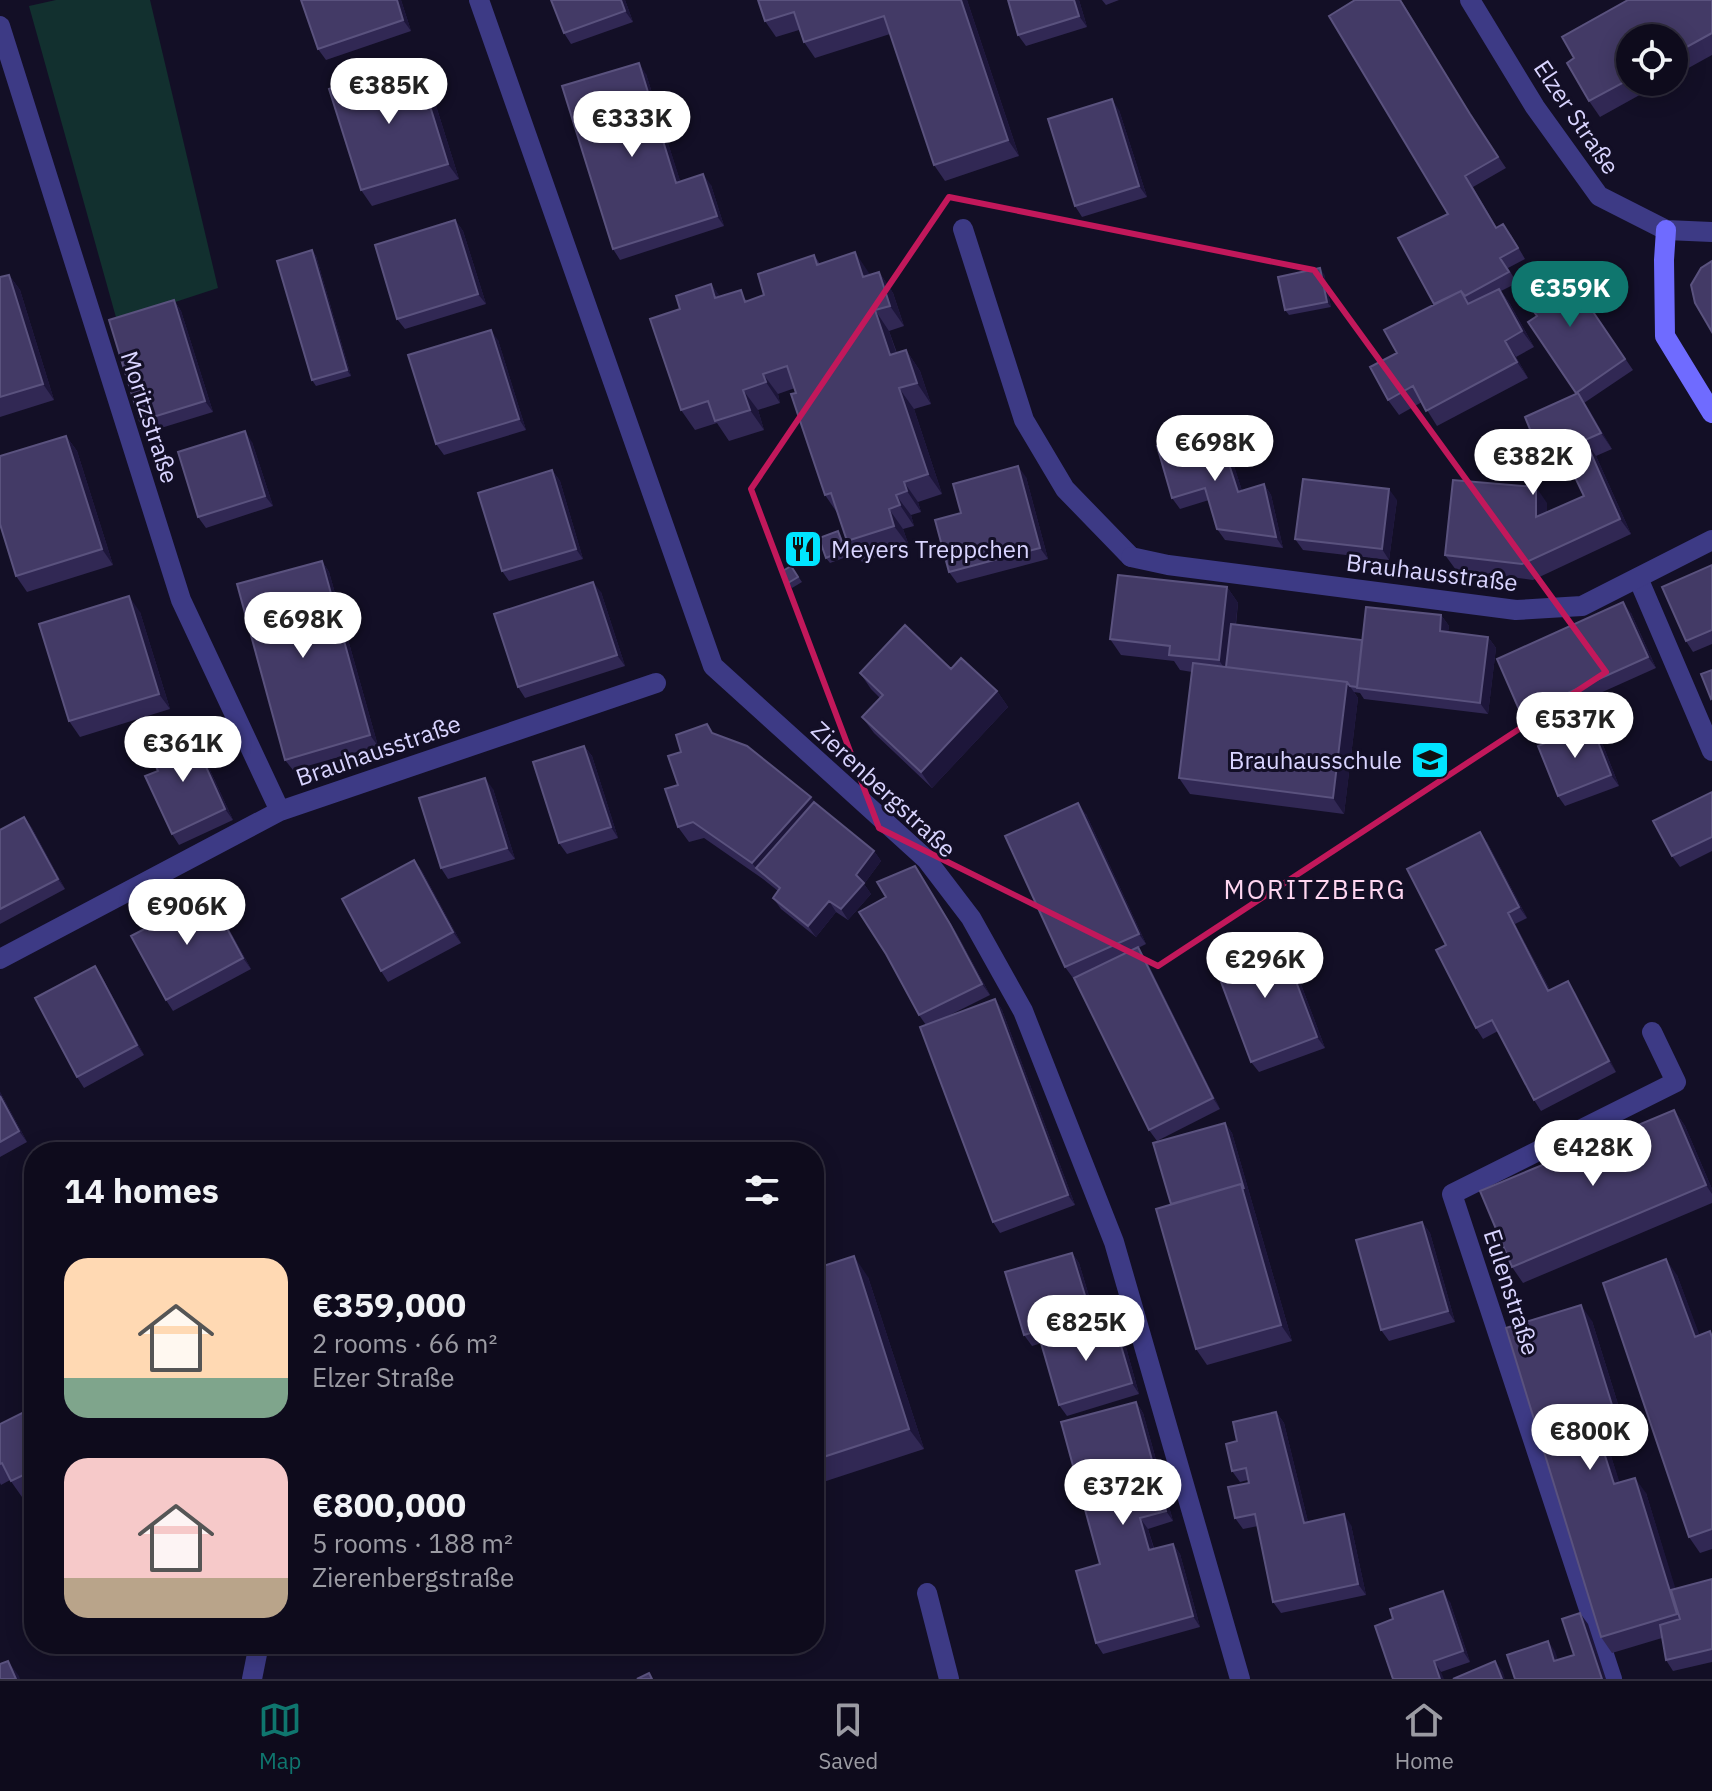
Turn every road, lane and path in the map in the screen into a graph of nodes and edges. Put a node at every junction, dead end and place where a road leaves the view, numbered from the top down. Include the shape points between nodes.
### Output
1 (479, 0) edge
2 (1470, 0) edge
3 (0, 26) edge
4 (963, 229) dead end
5 (1666, 230) junction
6 (1712, 232) edge
7 (1712, 413) edge
8 (1712, 540) edge
9 (1638, 578) junction
10 (656, 683) dead end
11 (1712, 751) edge
12 (280, 811) junction
13 (0, 959) edge
14 (1652, 1032) dead end
15 (927, 1593) dead end
16 (257, 1654) edge
17 (252, 1679) edge
18 (949, 1679) edge
19 (1240, 1679) edge
20 (1612, 1679) edge

1 - 19 street, Zierenbergstraße via 713,666 926,859 971,918 1023,1011 1114,1242
2 - 5 street, Elzer Straße via 1535,107 1599,196
3 - 12 street, Moritzstraße via 181,600
4 - 9 street, Brauhausstraße via 1024,420 1065,489 1131,557 1516,610 1582,606
5 - 6 street
5 - 7 street via 1665,336
8 - 9 street, Brauhausstraße
9 - 11 street
10 - 12 street, Brauhausstraße
12 - 13 street, Brauhausstraße
14 - 20 street, Eulenstraße via 1676,1082 1452,1194
15 - 18 street
16 - 17 street

